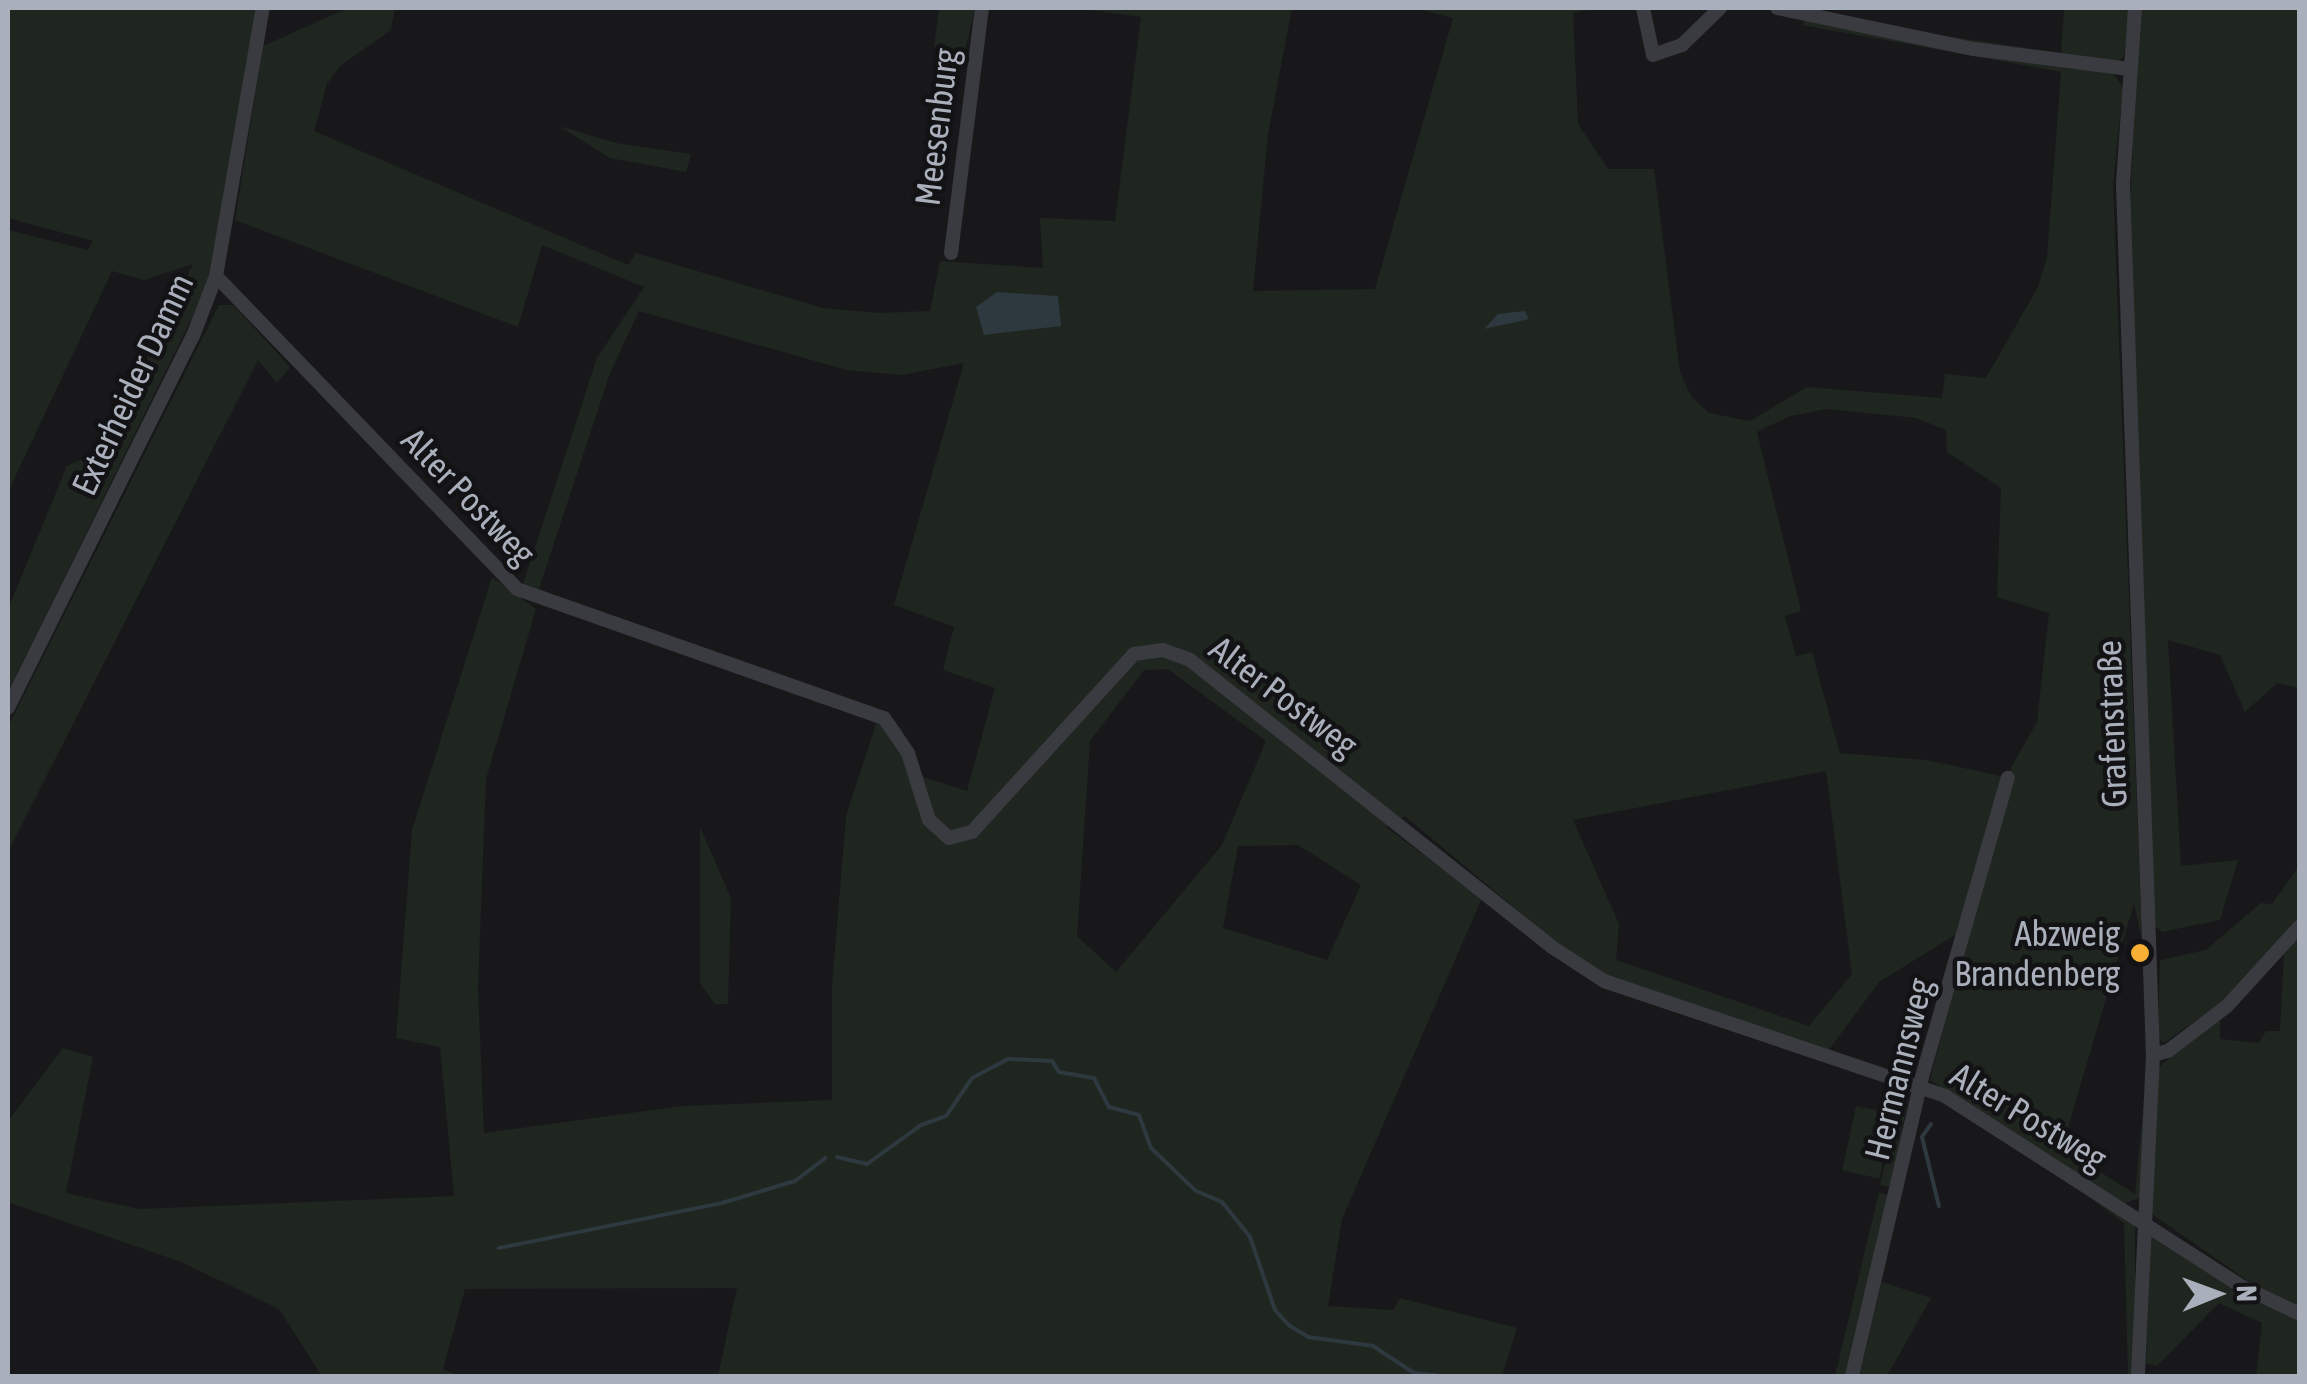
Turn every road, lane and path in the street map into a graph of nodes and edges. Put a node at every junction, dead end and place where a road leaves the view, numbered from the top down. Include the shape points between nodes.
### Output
1 (263, 8) edge
2 (982, 8) edge
3 (1643, 8) edge
4 (1720, 8) edge
5 (1777, 8) edge
6 (2135, 8) edge
7 (2130, 69) junction
8 (952, 253) dead end
9 (216, 276) junction
10 (8, 708) edge
11 (2008, 778) dead end
12 (2300, 926) edge
13 (2153, 1055) junction
14 (1922, 1088) junction
15 (2144, 1222) junction
16 (2300, 1314) edge
17 (1852, 1376) edge
18 (2138, 1376) edge

1 - 9 street, Exterheider Damm
2 - 8 street, Meesenburg
3 - 4 street via 1653,55 1682,45
5 - 7 street via 1974,49
6 - 7 street, Grafenstraße
7 - 13 street, Grafenstraße via 2122,185 2126,369
9 - 10 street, Exterheider Damm via 194,336
9 - 14 street, Alter Postweg via 516,590 884,718 908,753 928,820 949,838 972,832 1134,654 1163,650 1190,660 1604,981
11 - 14 street, Hermannsweg
12 - 13 street via 2227,1006
13 - 15 street, Grafenstraße
14 - 15 street, Alter Postweg
14 - 17 street, Hermannsweg
15 - 16 street, Alter Postweg via 2243,1287
15 - 18 street, Grafenstraße

